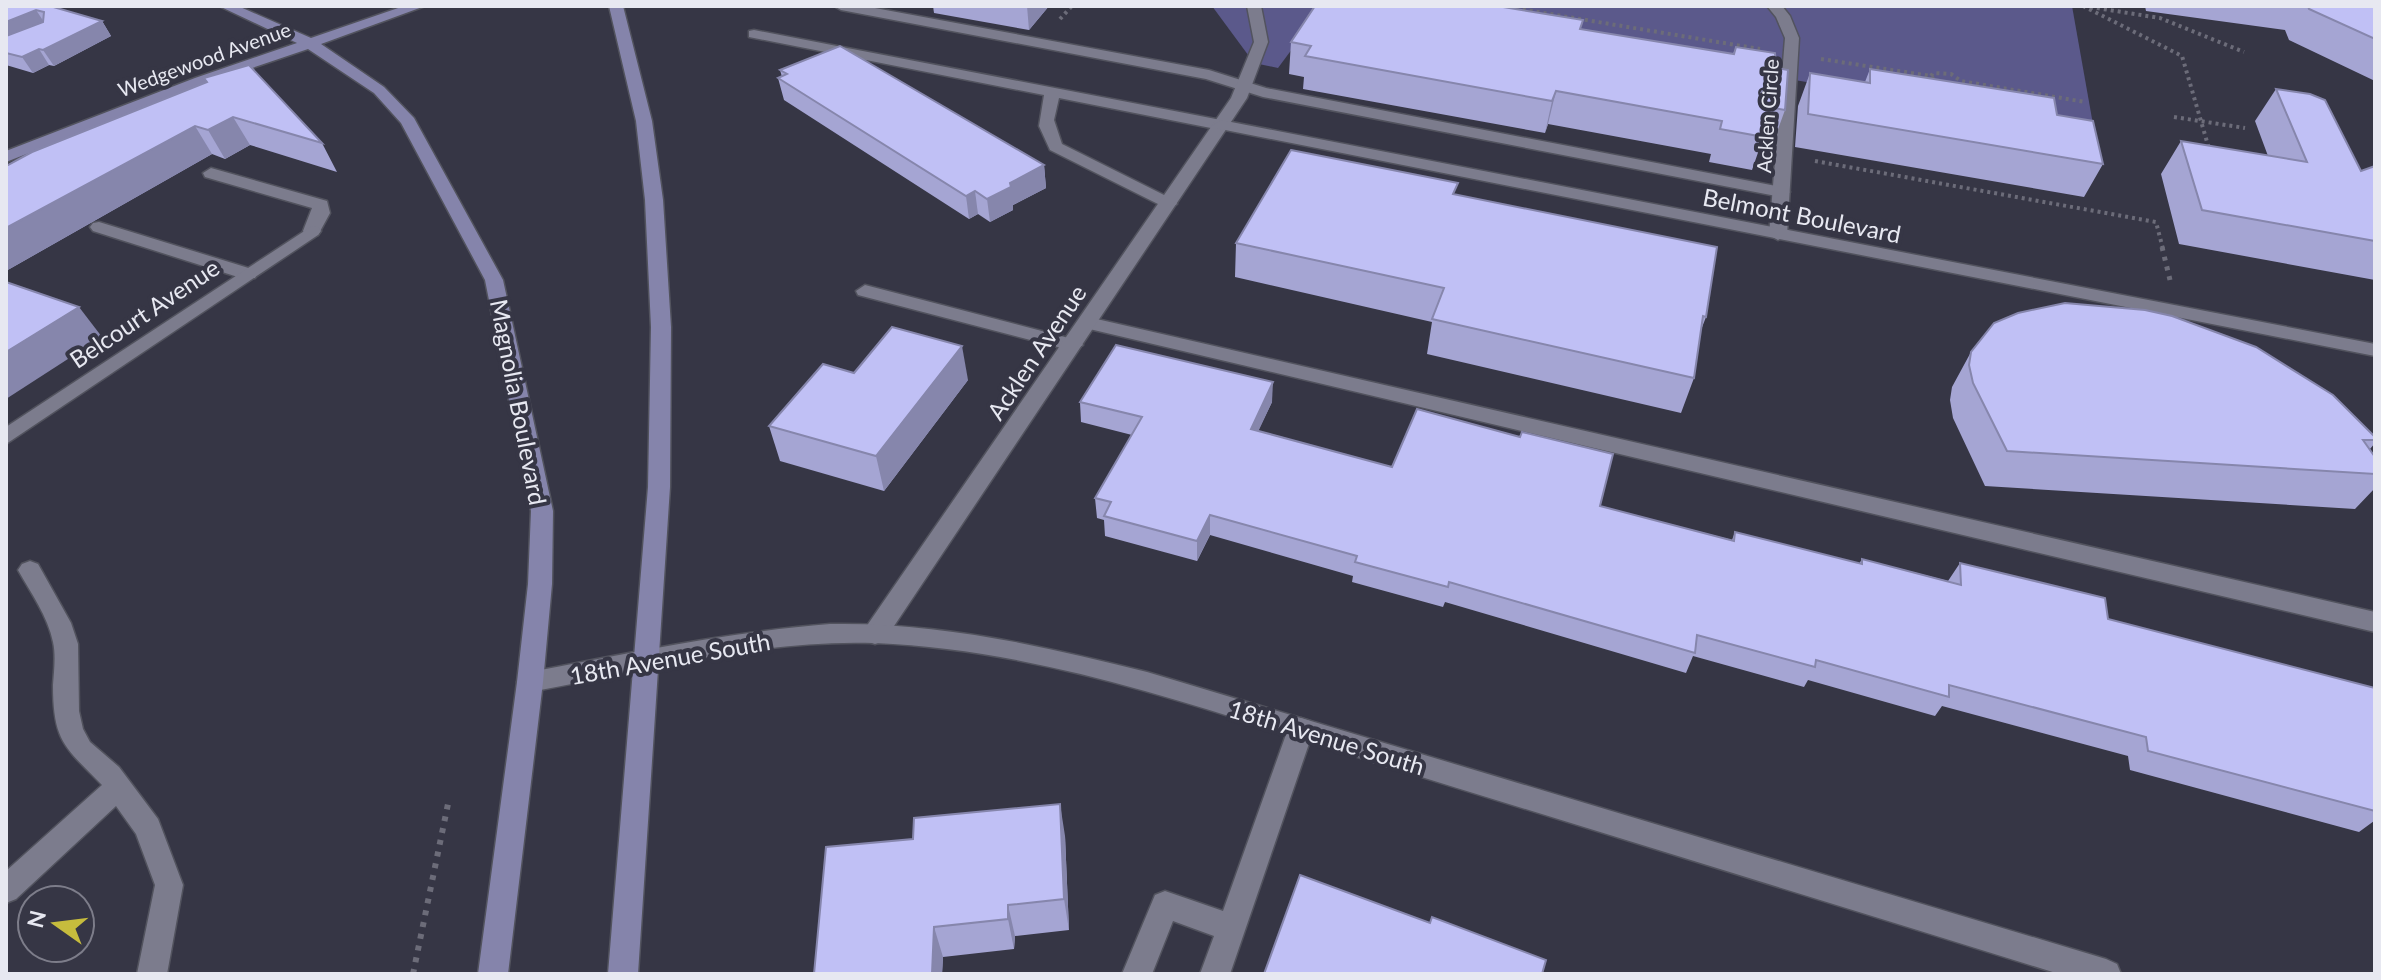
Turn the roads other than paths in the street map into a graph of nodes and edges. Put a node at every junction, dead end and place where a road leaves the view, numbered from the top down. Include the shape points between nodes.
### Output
1 (226, 6) edge
2 (418, 6) edge
3 (616, 6) edge
4 (841, 6) edge
5 (1254, 6) edge
6 (1774, 6) edge
7 (754, 34) dead end
8 (308, 42) junction
9 (1053, 92) junction
10 (1241, 92) junction
11 (1221, 125) junction
12 (11, 152) edge
13 (211, 173) dead end
14 (1781, 192) junction
15 (1168, 204) junction
16 (99, 227) dead end
17 (1778, 235) junction
18 (248, 274) junction
19 (865, 291) dead end
20 (1088, 323) junction
21 (1073, 345) junction
22 (2375, 350) edge
23 (6, 437) edge
24 (30, 570) dead end
25 (2375, 622) edge
26 (875, 634) junction
27 (646, 661) junction
28 (530, 682) junction
29 (1301, 729) junction
30 (118, 787) junction
31 (6, 890) edge
32 (1231, 928) junction
33 (152, 974) edge
34 (493, 974) edge
35 (623, 974) edge
36 (1137, 974) edge
37 (1215, 974) edge
38 (2106, 974) edge

1 - 8 main road, Magnolia Boulevard
2 - 8 main road, Wedgewood Avenue
3 - 27 main road via 646,137 661,327 659,487
4 - 10 street via 1209,75
5 - 10 street via 1261,42
6 - 14 street, Acklen Circle via 1790,30 1791,54
7 - 9 street, Belmont Boulevard
8 - 12 main road, Wedgewood Avenue
8 - 28 main road, Magnolia Boulevard via 379,90 408,121 494,280 542,511
9 - 11 street, Belmont Boulevard
9 - 15 street via 1044,115 1056,147
10 - 11 street, Acklen Avenue
10 - 14 street
11 - 15 street, Acklen Avenue
11 - 17 street, Belmont Boulevard
13 - 18 street, Belcourt Avenue via 321,205 312,231
14 - 17 street, Acklen Circle
15 - 20 street, Acklen Avenue
16 - 18 street
17 - 22 street, Belmont Boulevard
18 - 23 street, Belcourt Avenue
19 - 21 street
20 - 21 street, Acklen Avenue
20 - 25 street
21 - 26 street, Acklen Avenue
24 - 30 street via 66,644 70,731 81,750
26 - 27 street, 18th Avenue South via 768,640
26 - 29 street, 18th Avenue South via 1047,657
27 - 28 street, 18th Avenue South
27 - 35 main road
28 - 34 main road, Magnolia Boulevard
29 - 32 street
29 - 38 street, 18th Avenue South
30 - 31 street
30 - 33 street via 148,828 169,885
32 - 36 street via 1165,905
32 - 37 street

